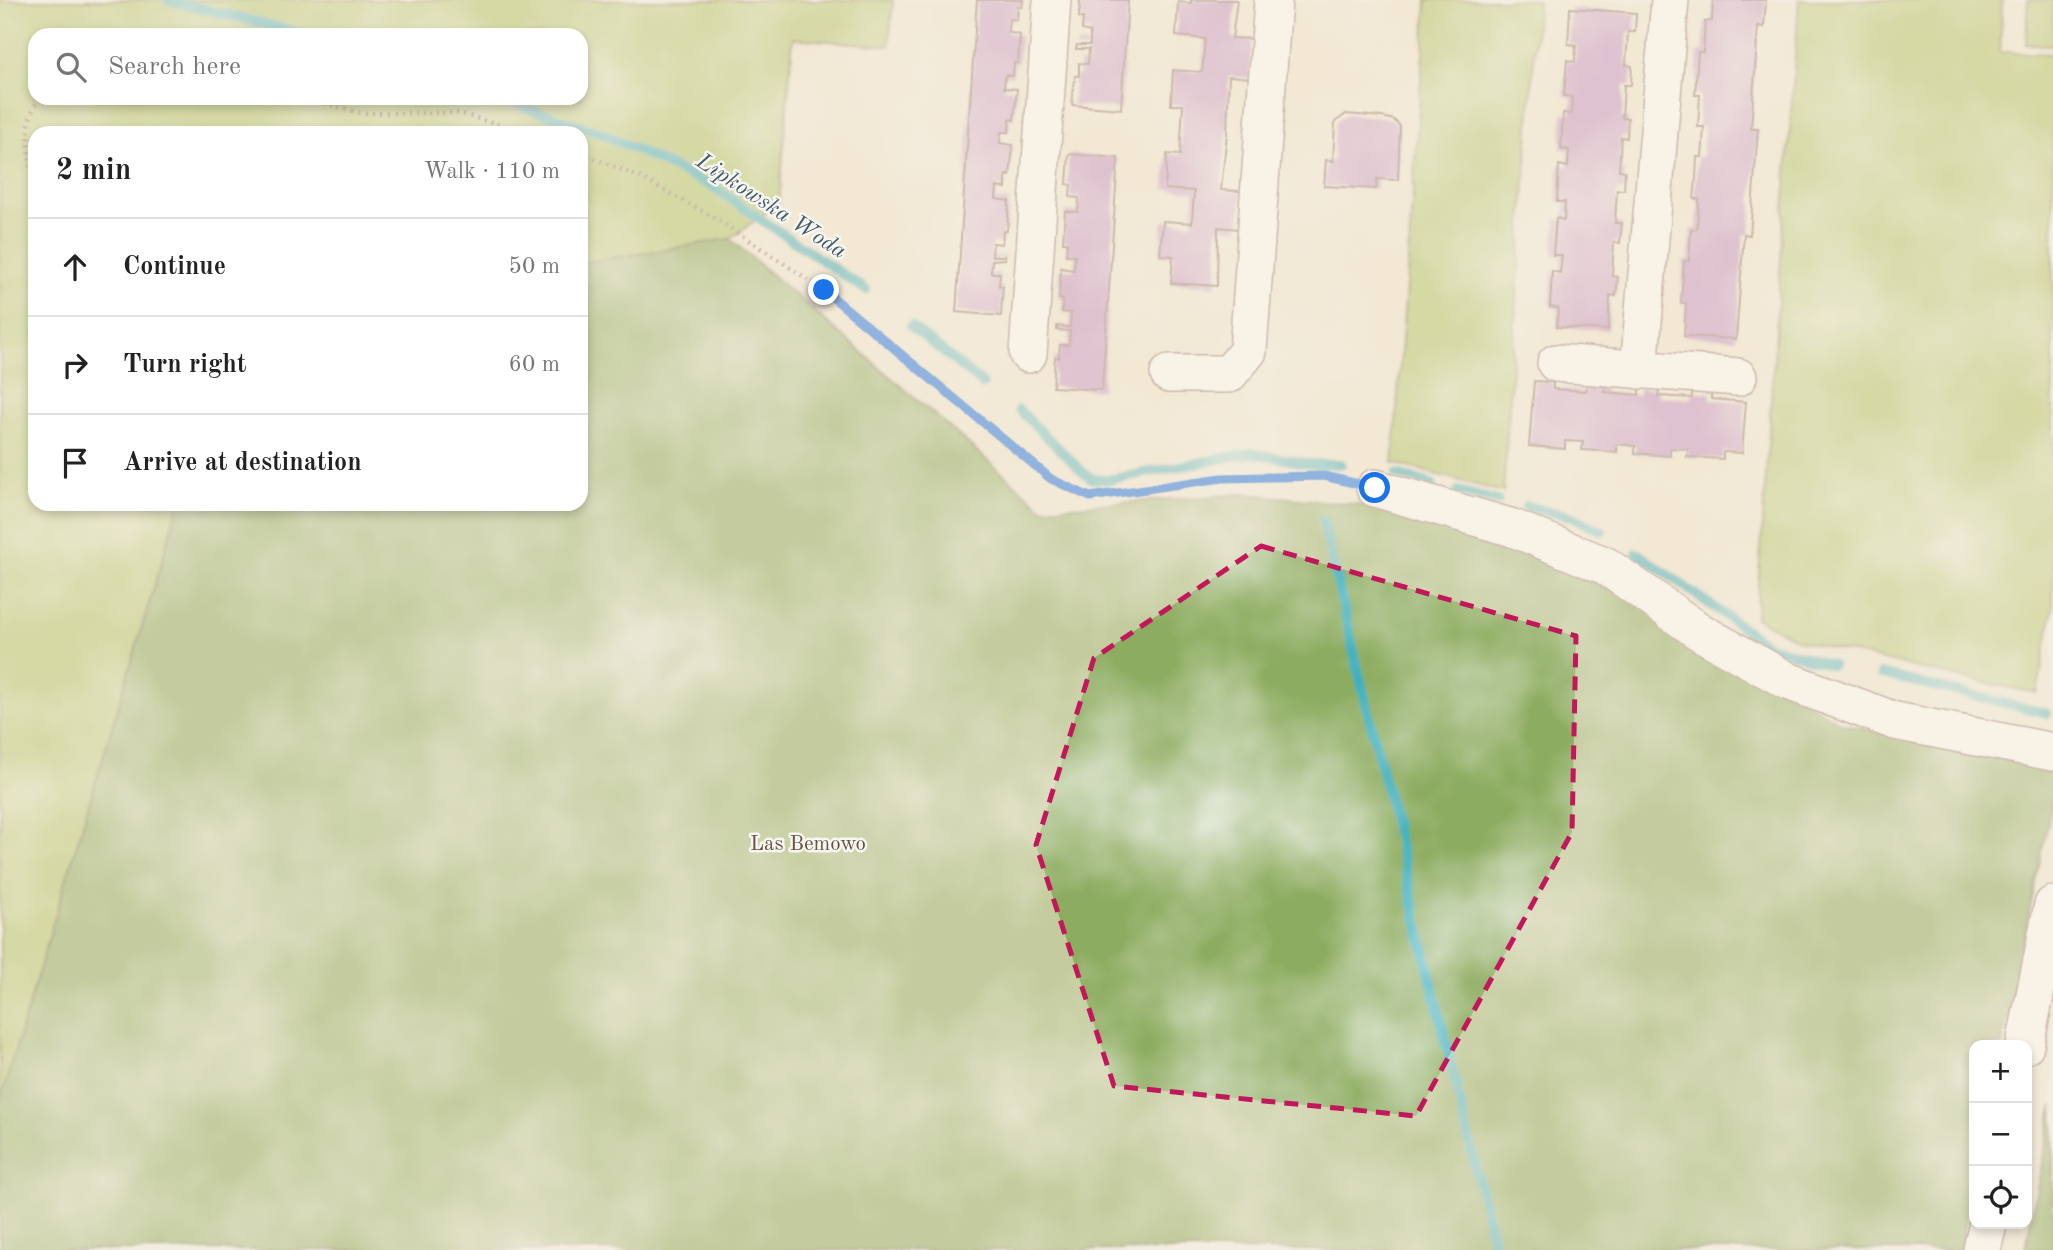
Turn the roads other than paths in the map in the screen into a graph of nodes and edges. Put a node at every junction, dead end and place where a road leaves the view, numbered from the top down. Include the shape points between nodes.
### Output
1 (1052, 0) edge
2 (1273, 0) edge
3 (1670, 0) edge
4 (1028, 354) dead end
5 (1556, 363) dead end
6 (1639, 370) junction
7 (1169, 374) dead end
8 (1738, 377) dead end
9 (1375, 488) road end
10 (2053, 752) edge
11 (2053, 905) edge
12 (2026, 1040) edge
13 (1987, 1229) edge
14 (1982, 1250) edge

1 - 4 street
2 - 7 street via 1248,351 1228,374
3 - 6 street
5 - 6 street
6 - 8 street
9 - 10 street via 1513,528 1606,566 1700,632 1788,681 1895,721
11 - 12 street
13 - 14 street

